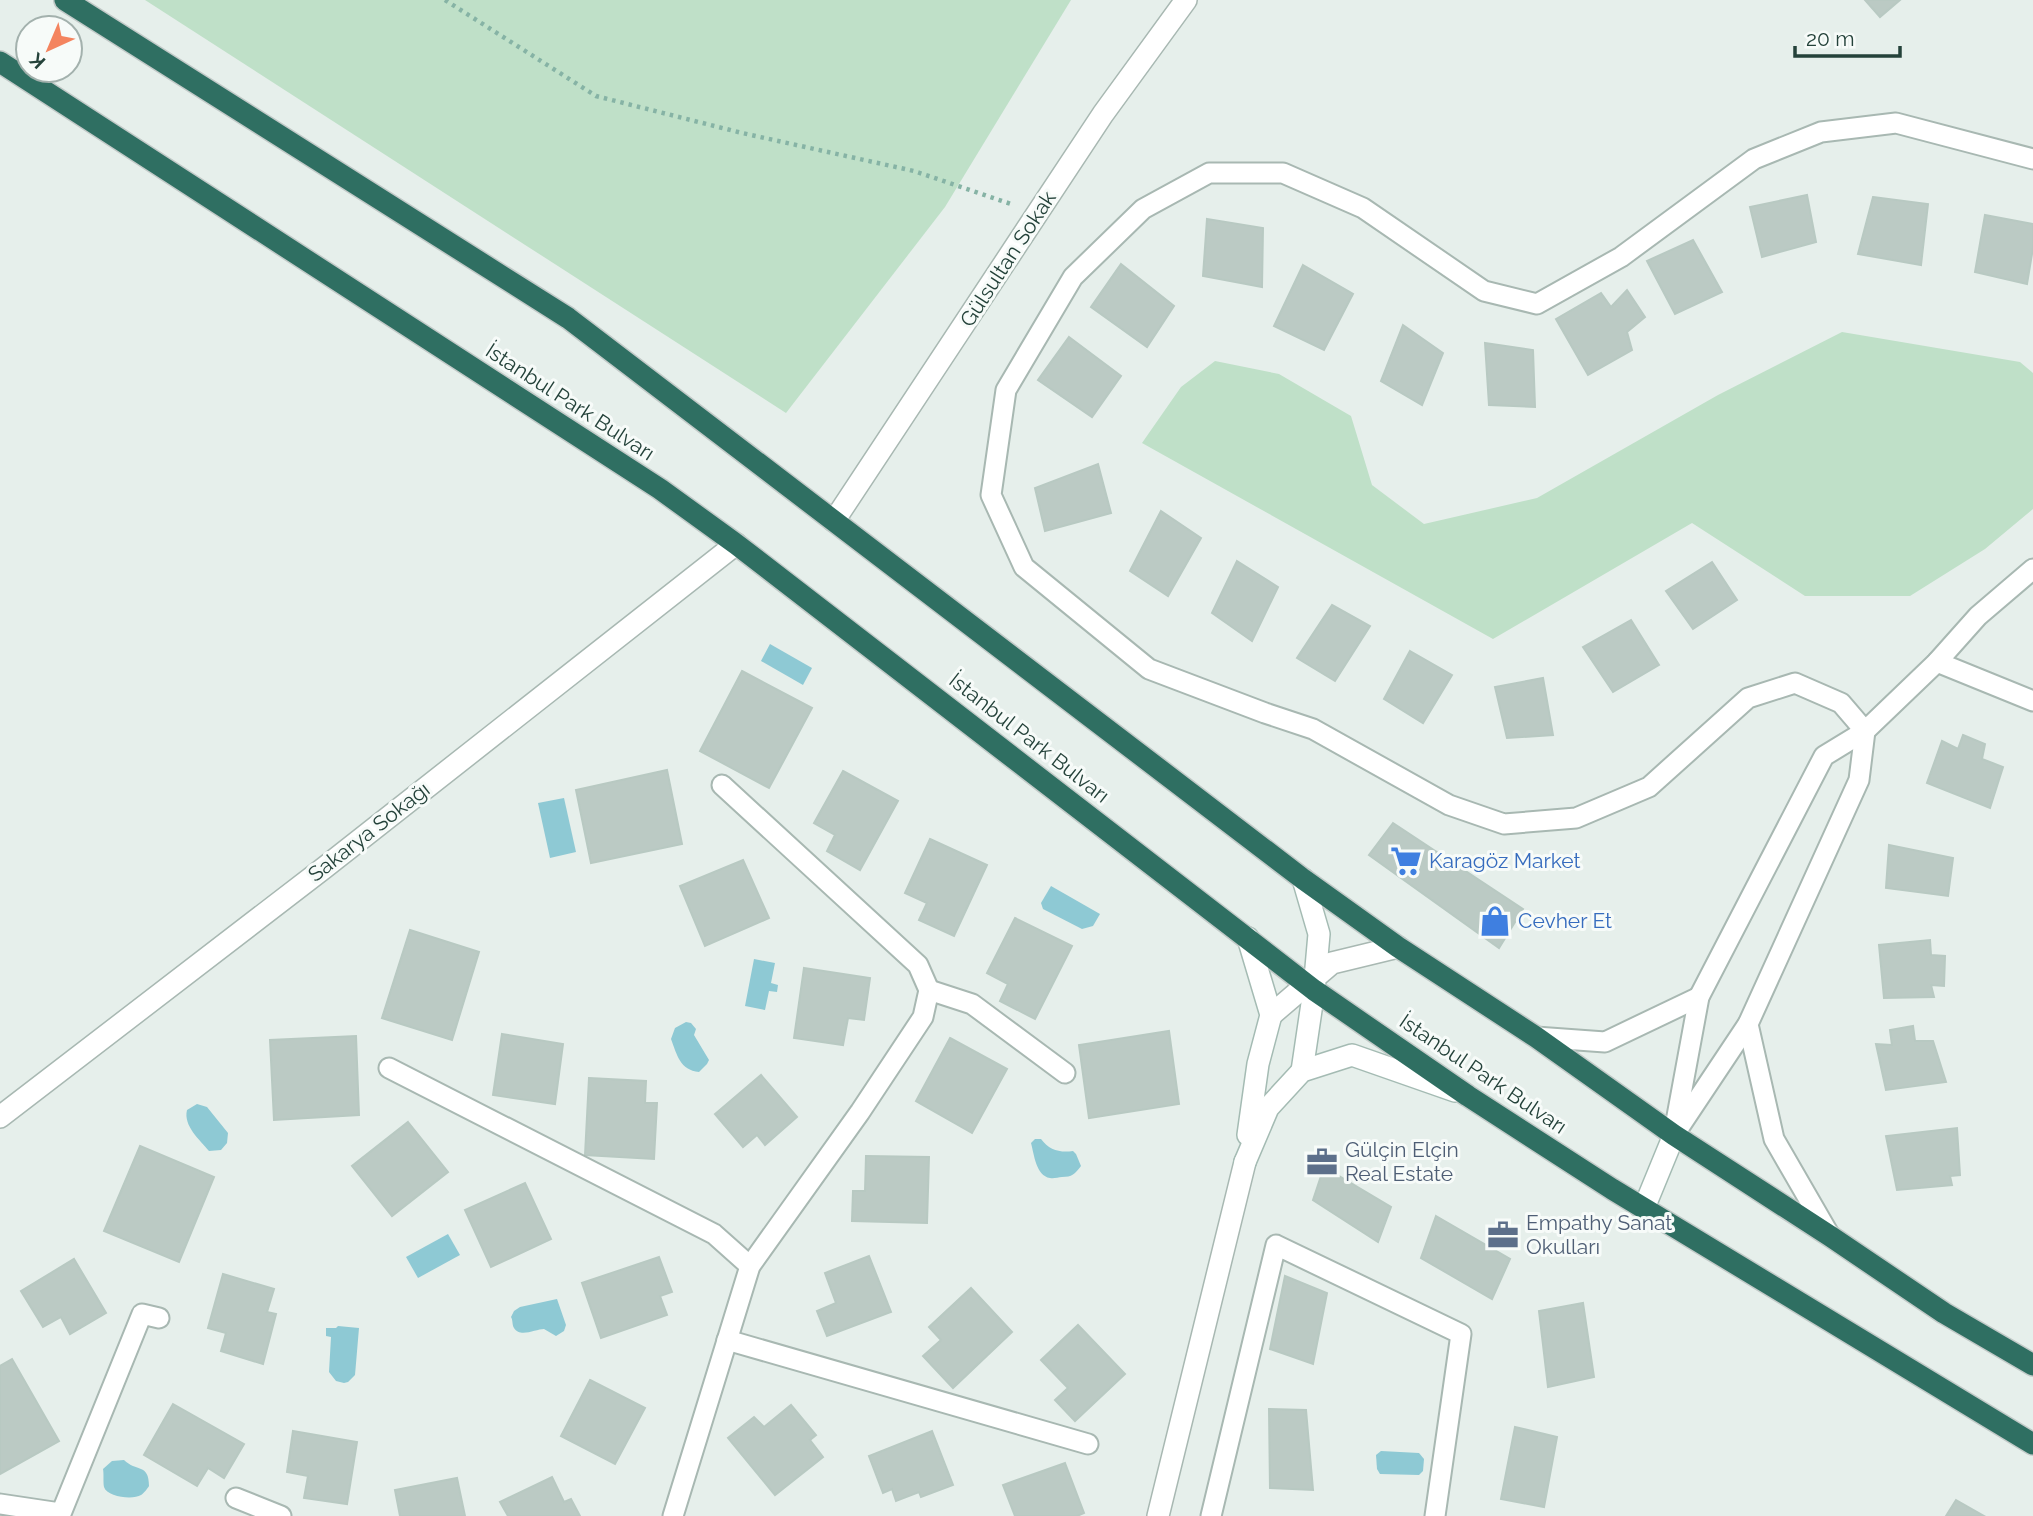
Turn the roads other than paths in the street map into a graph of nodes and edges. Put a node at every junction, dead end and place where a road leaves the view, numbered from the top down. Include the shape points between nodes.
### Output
1 (65, 0) edge
2 (1186, 0) edge
3 (87, 8) edge
4 (0, 62) edge
5 (2033, 159) edge
6 (834, 521) junction
7 (736, 544) junction
8 (2033, 569) edge
9 (1937, 662) junction
10 (2033, 701) edge
11 (1865, 731) junction
12 (722, 785) dead end
13 (1303, 878) junction
14 (1248, 938) junction
15 (1398, 947) junction
16 (1312, 984) junction
17 (929, 990) junction
18 (1699, 997) junction
19 (1271, 1015) junction
20 (1748, 1024) junction
21 (1536, 1037) junction
22 (389, 1068) dead end
23 (1302, 1071) junction
24 (1065, 1073) dead end
25 (1468, 1096) junction
26 (0, 1117) edge
27 (1674, 1135) junction
28 (1245, 1162) junction
29 (1644, 1208) junction
30 (1830, 1236) junction
31 (750, 1266) junction
32 (159, 1318) dead end
33 (727, 1340) junction
34 (2033, 1365) edge
35 (1088, 1444) dead end
36 (2033, 1444) edge
37 (236, 1498) dead end
38 (0, 1504) edge
39 (60, 1515) edge
40 (281, 1516) edge
41 (673, 1516) edge
42 (1158, 1516) edge
43 (1212, 1516) edge
44 (1435, 1516) edge

1 - 3 highway
2 - 6 street, Gülsultan Sokak via 1103,114
3 - 6 highway via 568,318
4 - 7 highway, İstanbul Park Bulvarı via 660,489
5 - 11 lane via 1896,123 1821,132 1754,159 1621,257 1537,304 1484,291 1363,208 1283,173 1209,173 1143,209 1073,276 1006,390 991,495 1024,567 1149,669 1313,729 1449,805 1504,824 1576,818 1649,787 1748,698 1795,683 1841,703
6 - 13 highway
7 - 14 highway, İstanbul Park Bulvarı
7 - 26 street, Sakarya Sokağı
8 - 9 lane via 1978,616
9 - 10 lane
9 - 11 lane
11 - 18 lane via 1824,756
11 - 20 lane via 1859,780
12 - 17 lane via 918,965
13 - 15 highway
13 - 16 street via 1320,934
14 - 16 highway, İstanbul Park Bulvarı
14 - 19 street
15 - 16 street via 1332,963
15 - 21 highway
16 - 19 street
16 - 23 street
16 - 25 highway, İstanbul Park Bulvarı
17 - 24 lane via 972,1004
17 - 31 lane via 923,1017
18 - 21 lane via 1605,1042
18 - 27 lane
19 - 28 street via 1258,1064
20 - 27 lane
20 - 30 lane via 1774,1139
21 - 27 highway
22 - 31 lane via 715,1234
23 - 25 street via 1352,1055
23 - 28 street via 1268,1108
25 - 29 highway, İstanbul Park Bulvarı
27 - 29 street
27 - 30 highway
28 - 42 street
29 - 36 highway, İstanbul Park Bulvarı
30 - 34 highway via 1944,1313
31 - 33 lane
32 - 39 lane via 142,1314
33 - 35 lane
33 - 41 lane
37 - 40 lane
38 - 39 lane
43 - 44 lane via 1276,1245 1461,1334

